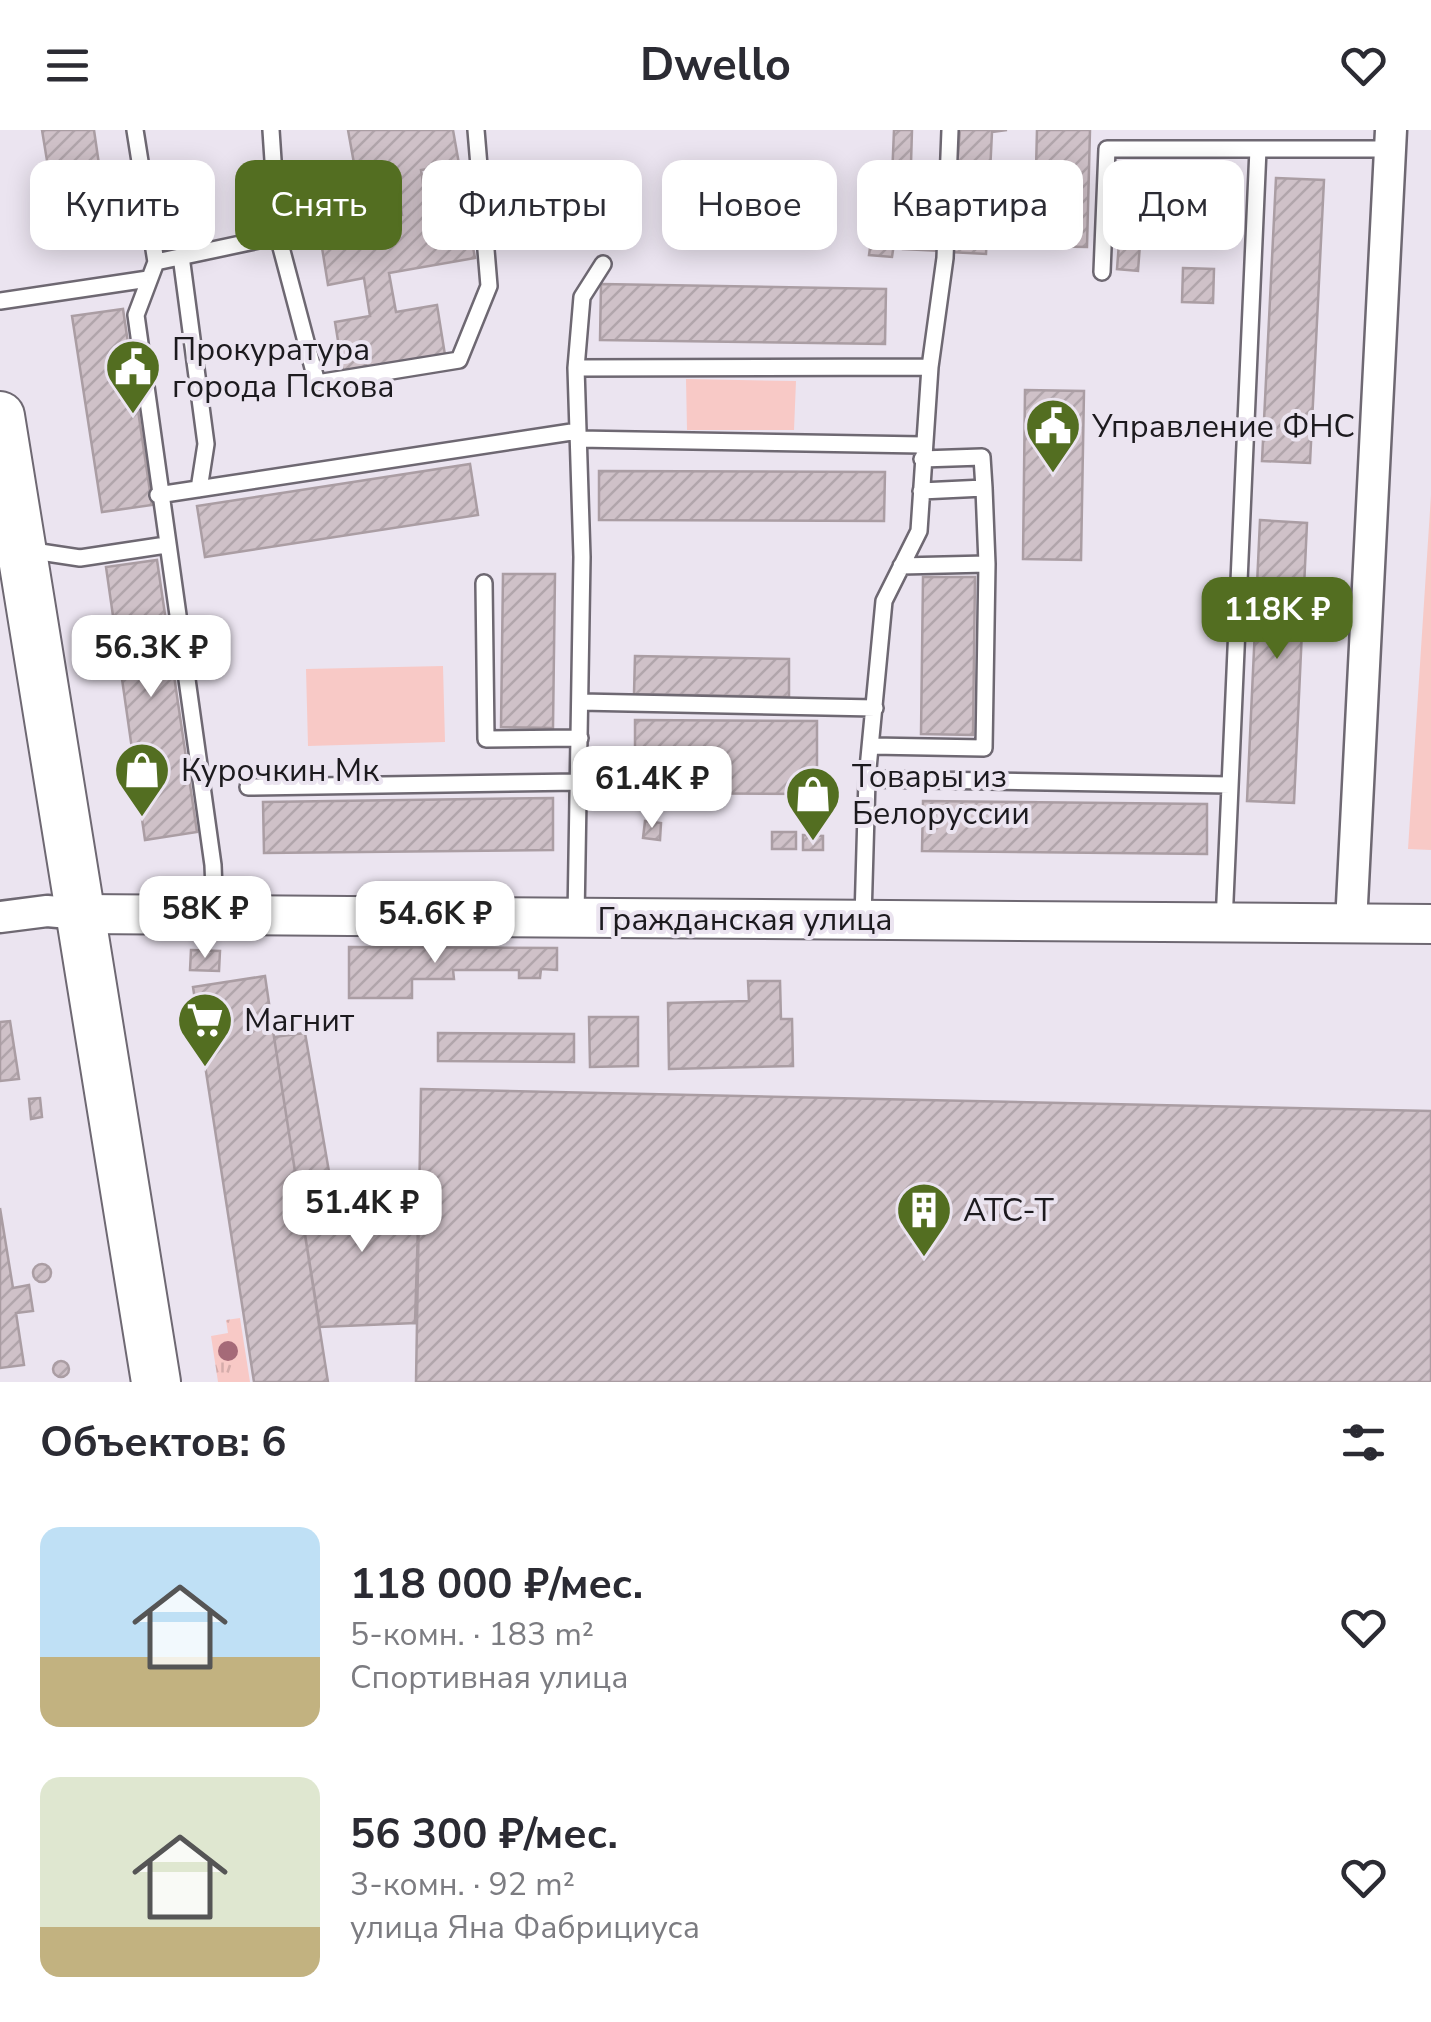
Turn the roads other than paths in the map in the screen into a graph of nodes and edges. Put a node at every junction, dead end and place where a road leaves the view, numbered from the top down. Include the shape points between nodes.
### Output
1 (135, 130) edge
2 (271, 130) edge
3 (476, 130) edge
4 (950, 130) edge
5 (1390, 139) edge
6 (1258, 149) junction
7 (273, 160) edge
8 (235, 245) edge
9 (282, 250) edge
10 (182, 256) junction
11 (156, 262) junction
12 (603, 264) dead end
13 (1102, 272) dead end
14 (148, 279) junction
15 (0, 301) edge
16 (576, 368) junction
17 (930, 368) junction
18 (0, 416) edge
19 (578, 435) junction
20 (922, 452) junction
21 (984, 488) junction
22 (199, 489) junction
23 (921, 491) junction
24 (158, 495) junction
25 (166, 545) junction
26 (11, 551) edge
27 (986, 564) junction
28 (901, 566) junction
29 (484, 583) dead end
30 (580, 702) junction
31 (876, 708) junction
32 (580, 738) junction
33 (872, 746) junction
34 (868, 779) junction
35 (579, 782) junction
36 (1230, 785) junction
37 (248, 786) dead end
38 (81, 914) junction
39 (215, 915) junction
40 (0, 917) edge
41 (576, 918) junction
42 (863, 920) junction
43 (1224, 923) junction
44 (1351, 924) junction
45 (1431, 924) edge
46 (156, 1382) edge

1 - 11 lane
2 - 7 lane
3 - 9 lane via 489,286 459,360 317,383
4 - 17 lane via 945,258
5 - 6 lane
5 - 44 street
6 - 13 lane via 1107,149
6 - 36 lane
8 - 10 lane
10 - 11 lane
10 - 22 lane via 206,444
11 - 14 lane
12 - 16 lane via 582,298
14 - 15 lane
14 - 24 lane via 136,315
16 - 17 lane
16 - 19 lane
17 - 20 lane
18 - 26 main road
19 - 20 lane
19 - 22 lane
19 - 30 lane
20 - 21 lane via 982,458
20 - 23 lane
21 - 23 lane
21 - 27 lane
22 - 24 lane
23 - 28 lane via 919,532
24 - 25 lane
25 - 26 lane via 80,558
25 - 39 lane
26 - 38 main road
27 - 28 lane
27 - 33 lane via 984,748
28 - 31 lane via 884,601
29 - 32 lane via 486,739
30 - 31 lane
30 - 32 lane
31 - 33 lane
32 - 35 lane
33 - 34 lane
34 - 36 lane
34 - 42 lane
35 - 37 lane
35 - 41 lane
36 - 43 lane
38 - 39 street, Гражданская улица
38 - 40 street, Гражданская улица
38 - 46 main road
39 - 41 street, Гражданская улица
41 - 42 street, Гражданская улица
42 - 43 street, Гражданская улица
43 - 44 street, Гражданская улица
44 - 45 street, Гражданская улица

